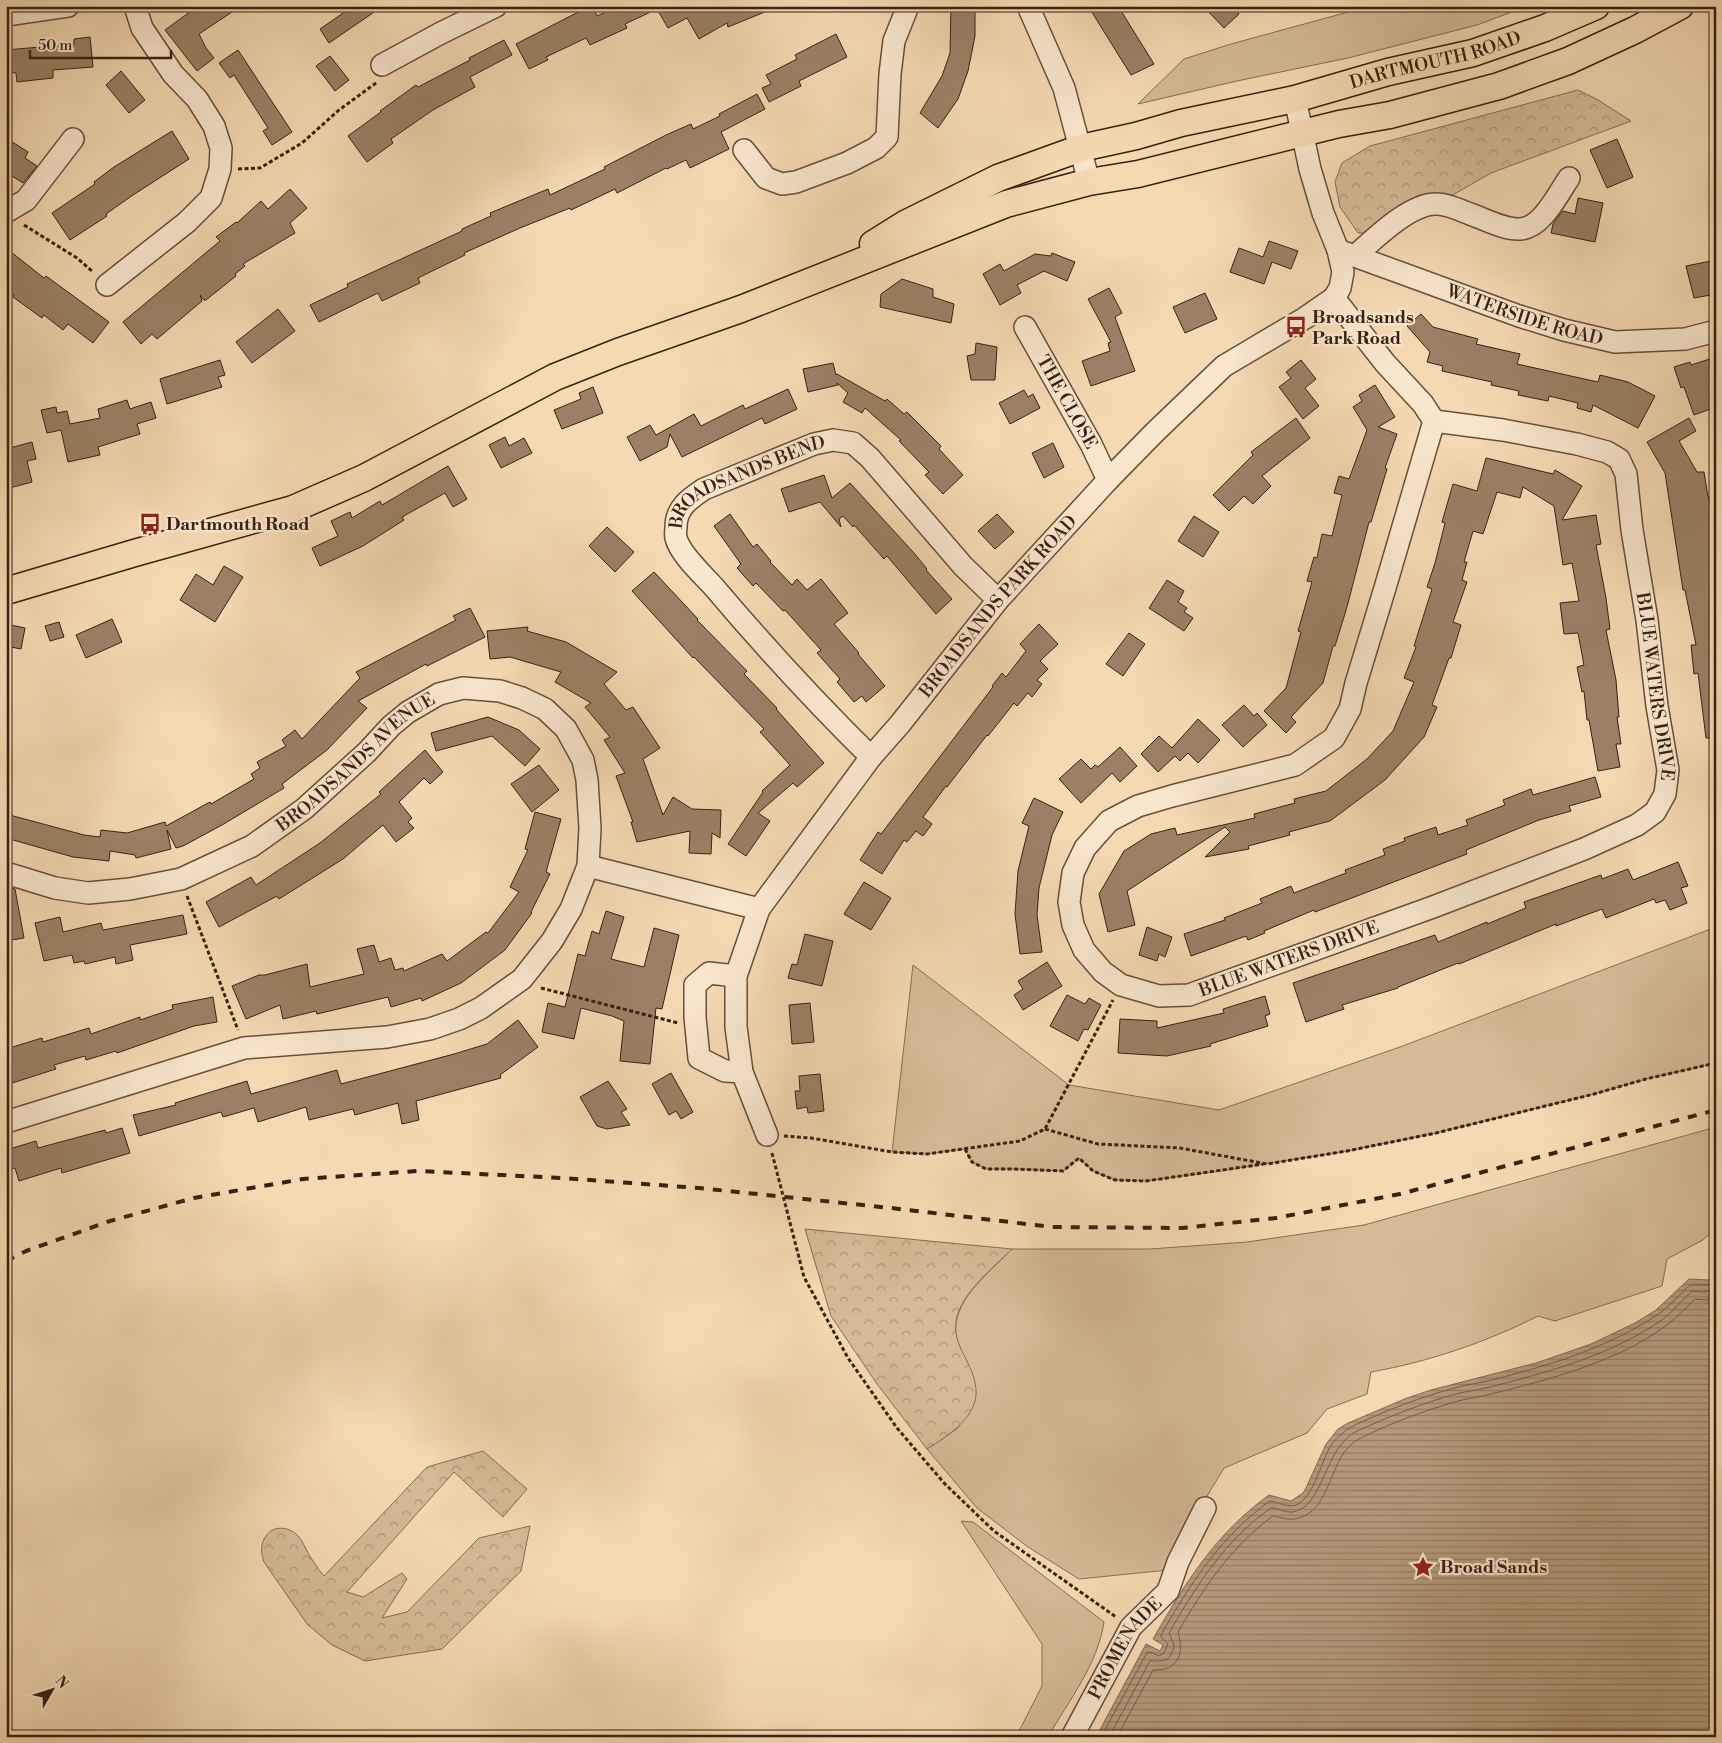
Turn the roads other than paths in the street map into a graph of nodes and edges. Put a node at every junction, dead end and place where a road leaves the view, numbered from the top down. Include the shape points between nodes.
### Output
1 (68, 6) edge
2 (135, 6) edge
3 (496, 6) edge
4 (908, 6) edge
5 (1028, 6) edge
6 (1596, 6) edge
7 (1680, 6) edge
8 (17, 12) edge
9 (382, 65) road end
10 (1283, 101) junction
11 (1303, 134) junction
12 (74, 139) dead end
13 (1081, 148) junction
14 (744, 150) dead end
15 (1569, 178) dead end
16 (1089, 182) junction
17 (14, 218) edge
18 (1346, 253) junction
19 (815, 280) junction
20 (107, 285) road end
21 (1334, 298) junction
22 (1025, 327) dead end
23 (1716, 331) edge
24 (1434, 421) junction
25 (1108, 480) junction
26 (6, 591) edge
27 (998, 600) junction
28 (871, 757) junction
29 (588, 866) junction
30 (6, 873) edge
31 (759, 909) junction
32 (736, 976) junction
33 (742, 1072) junction
34 (6, 1122) edge
35 (767, 1135) road end
36 (1205, 1508) dead end
37 (1072, 1737) edge

1 - 8 street
2 - 20 street via 142,28 214,126 221,148 220,169 211,198 187,222
3 - 9 street
4 - 14 street via 894,41 887,137 876,148 847,164 782,184 766,178
5 - 13 street via 1064,88
6 - 10 main road, DARTMOUTH ROAD via 1472,53
7 - 11 main road via 1568,60 1499,86
10 - 11 street
10 - 13 main road, DARTMOUTH ROAD
11 - 16 main road via 1138,174
11 - 18 street via 1323,213
12 - 17 street
13 - 16 street
13 - 19 main road, DARTMOUTH ROAD via 998,178 905,224
15 - 18 street via 1533,225 1521,229 1506,227 1438,204 1423,206
16 - 19 main road via 1006,204
18 - 21 street via 1340,288
18 - 23 street, WATERSIDE ROAD via 1519,316 1615,342 1685,339
19 - 26 main road via 555,377 364,478 293,510
21 - 24 street
21 - 25 street, BROADSANDS PARK ROAD via 1224,366
22 - 25 street, THE CLOSE
24 - 24 street, BLUE WATERS DRIVE via 1577,444 1607,452 1619,459 1626,474 1668,770 1665,794 1655,812 1637,825 1584,849 1433,908 1189,995 1159,996 1121,985 1103,972 1084,950 1073,925 1069,902 1073,873 1085,848 1109,821 1138,806 1295,765 1334,738 1350,709
25 - 27 street, BROADSANDS PARK ROAD
27 - 28 street, BROADSANDS PARK ROAD
27 - 28 street, BROADSANDS BEND via 963,566 870,458 853,443 833,440 814,444 704,489 681,507 676,520 676,537 682,550 828,715
28 - 31 street, BROADSANDS PARK ROAD
29 - 30 street, BROADSANDS AVENUE via 587,780 583,760 566,729 545,709 522,698 500,691 463,688 439,694 408,712 304,809 252,846 181,879 88,893 55,888
29 - 31 street
29 - 34 street, BROADSANDS AVENUE via 571,909 552,941 522,979 459,1019 430,1030 387,1037 244,1048
31 - 32 street, BROADSANDS PARK ROAD
32 - 33 street, BROADSANDS PARK ROAD via 736,1026
32 - 33 street via 709,973 695,984 696,1028 698,1058 725,1071
33 - 35 street, BROADSANDS PARK ROAD
36 - 37 street, PROMENADE via 1178,1562 1168,1591 1130,1627

